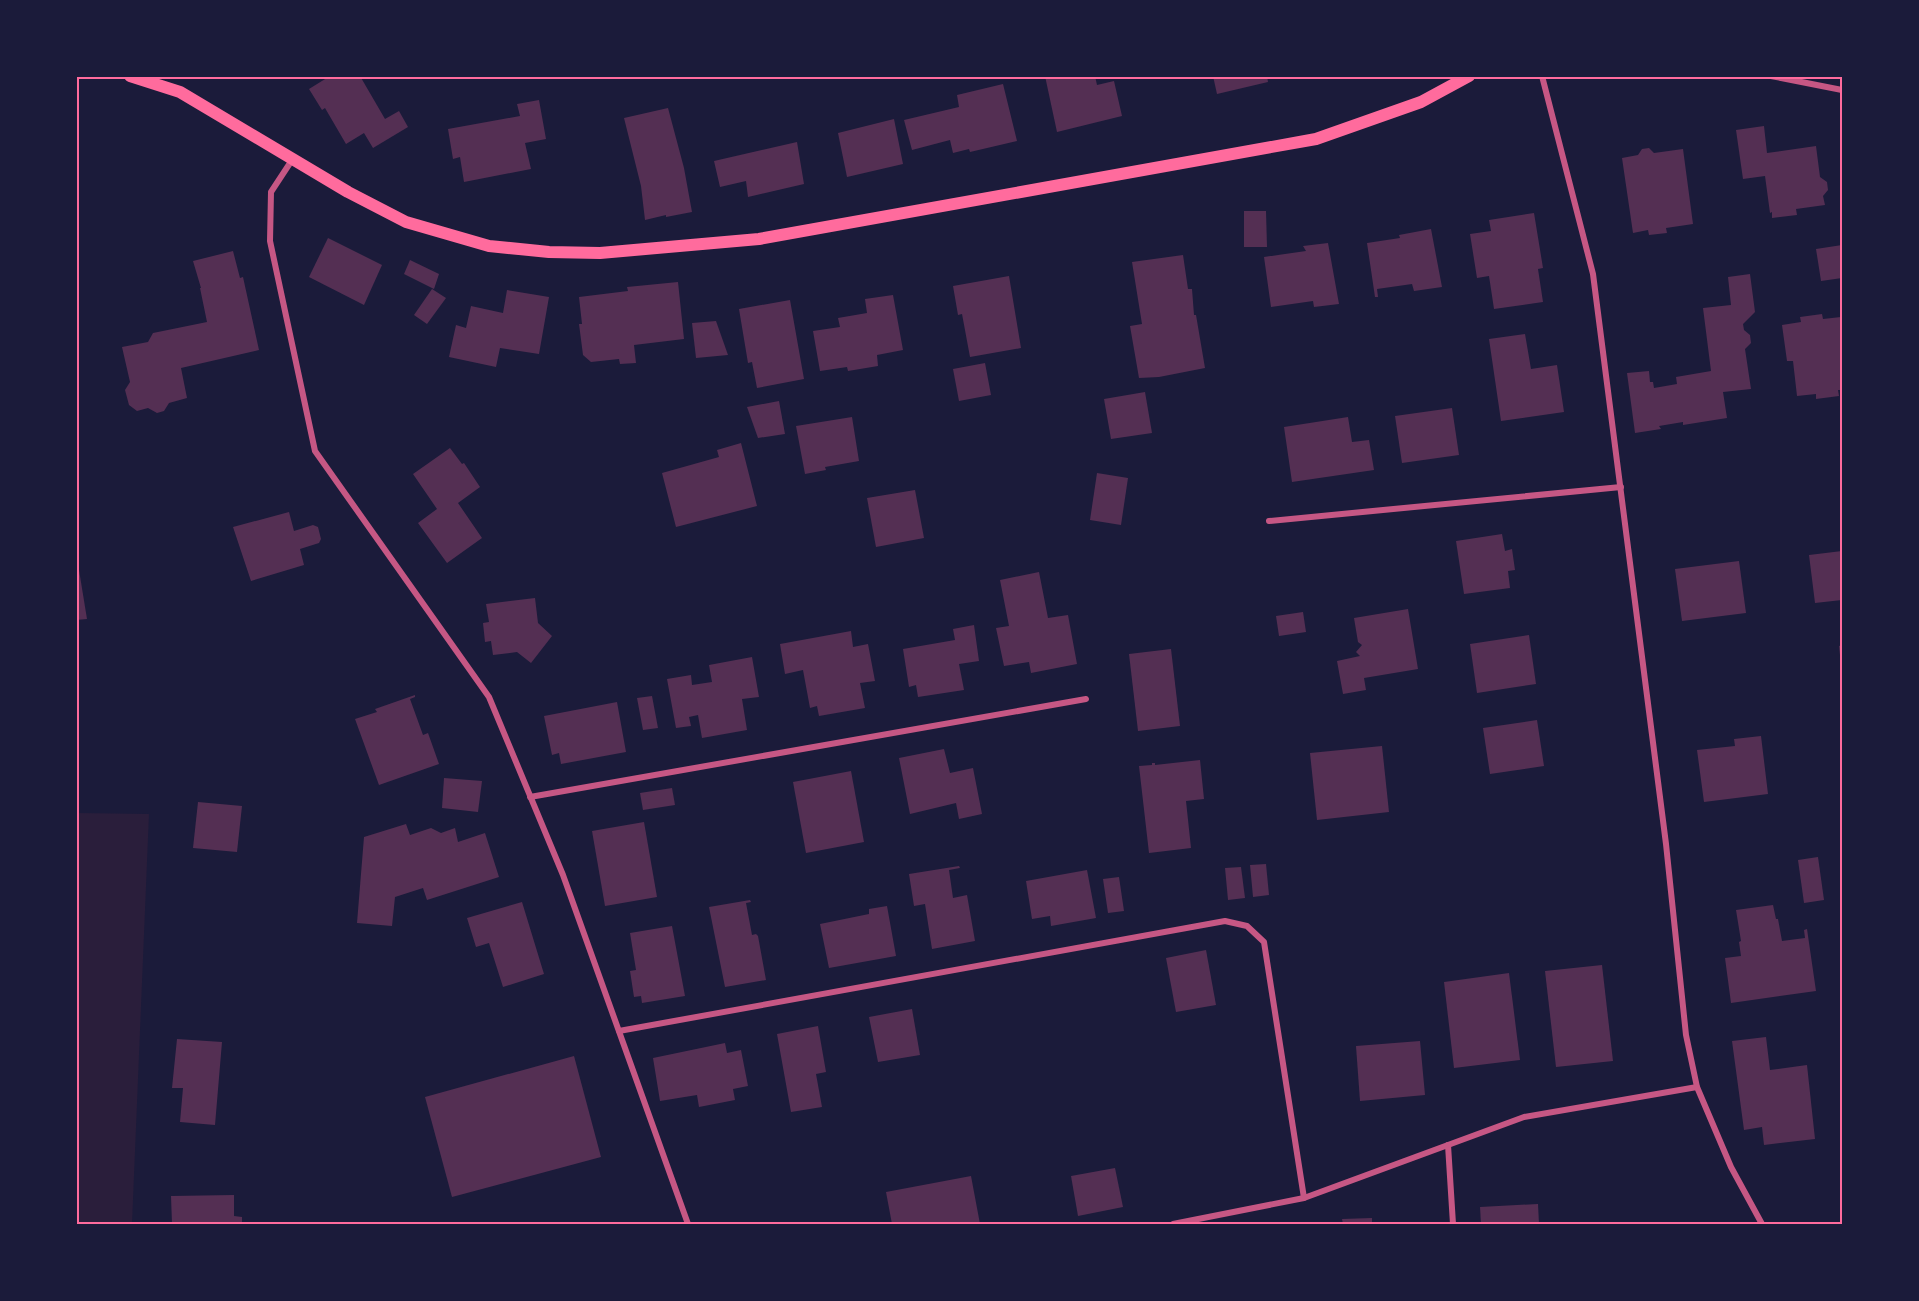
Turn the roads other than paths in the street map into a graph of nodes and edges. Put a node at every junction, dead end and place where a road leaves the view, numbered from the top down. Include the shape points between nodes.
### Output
1 (130, 76) edge
2 (1469, 76) edge
3 (1542, 76) edge
4 (1771, 76) edge
5 (1842, 90) edge
6 (292, 160) junction
7 (1621, 487) junction
8 (1269, 521) dead end
9 (1086, 699) dead end
10 (530, 796) junction
11 (619, 1031) junction
12 (1696, 1087) junction
13 (1448, 1145) junction
14 (1304, 1198) junction
15 (688, 1224) edge
16 (1173, 1224) edge
17 (1453, 1224) edge
18 (1762, 1224) edge

1 - 6 main road via 180,92
2 - 6 main road via 1421,102 1316,139 759,239 600,253 489,246 406,222
3 - 7 street via 1593,274
4 - 5 street
6 - 10 street via 271,192 270,241 315,451 489,697
7 - 8 street
7 - 12 street via 1686,1035
9 - 10 street
10 - 11 street
11 - 14 street via 1225,921 1247,926 1264,942
11 - 15 street
12 - 13 street via 1524,1117
12 - 18 street via 1731,1167
13 - 14 street
13 - 17 street
14 - 16 street

